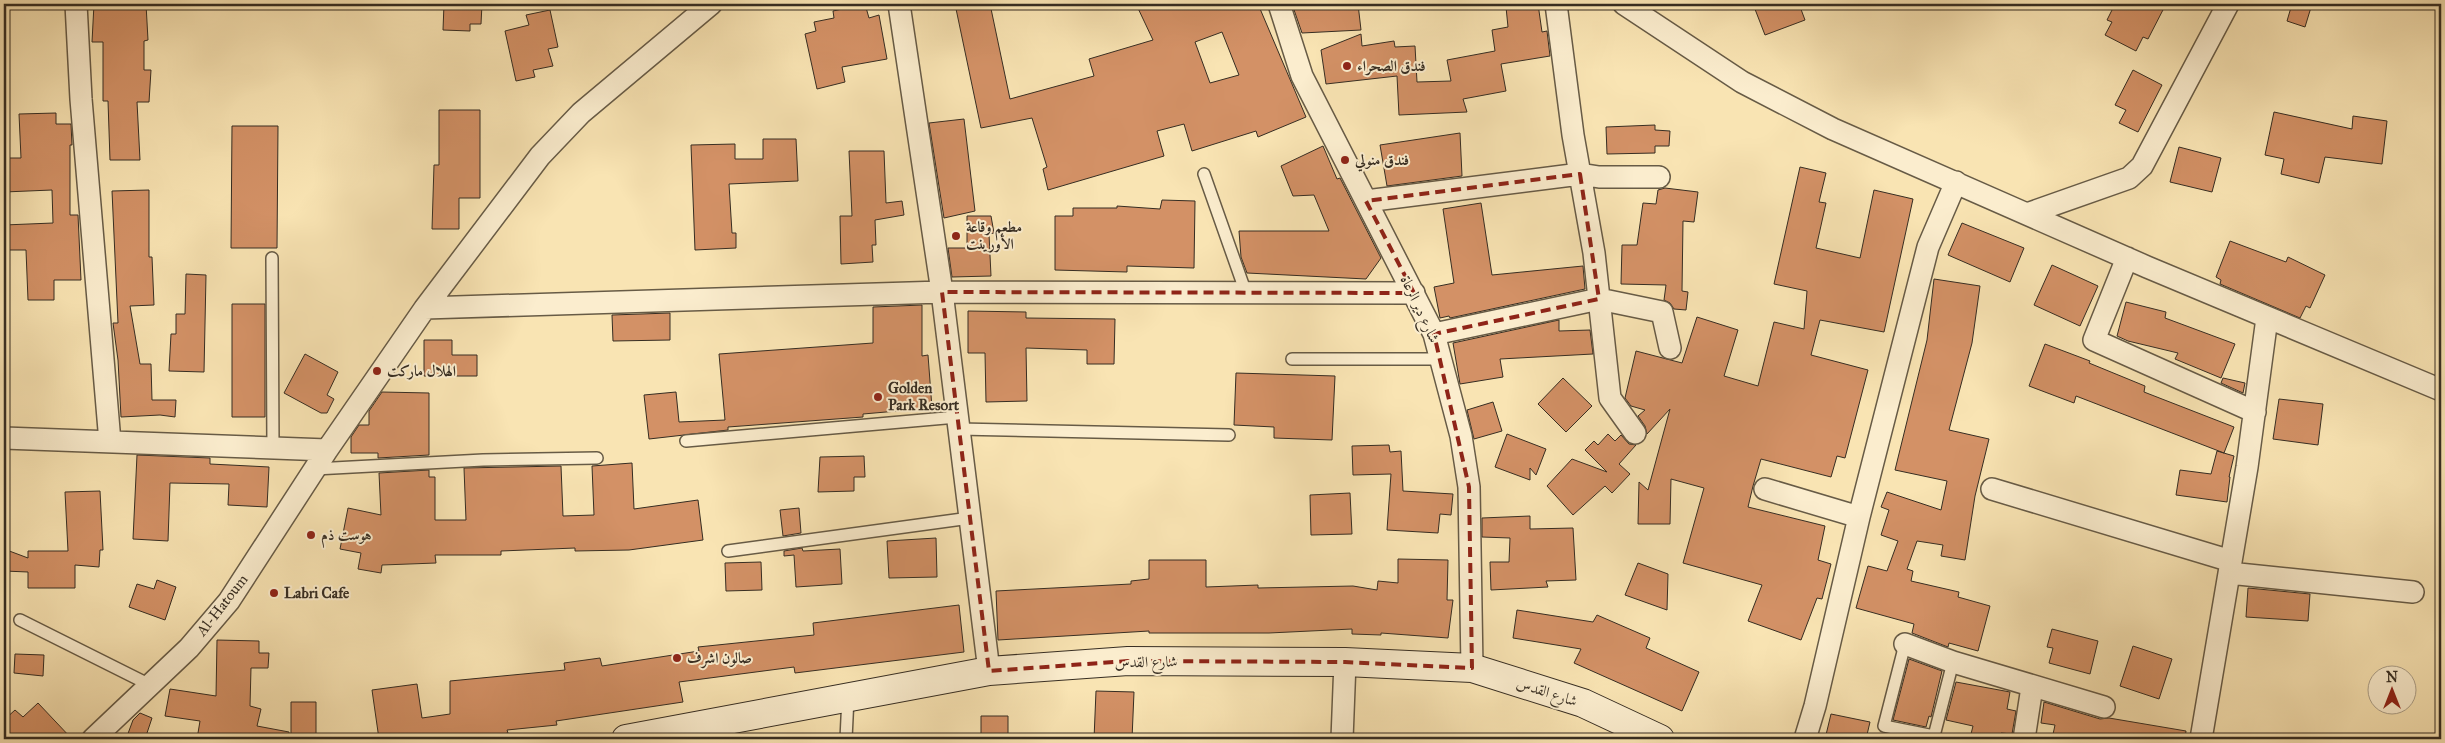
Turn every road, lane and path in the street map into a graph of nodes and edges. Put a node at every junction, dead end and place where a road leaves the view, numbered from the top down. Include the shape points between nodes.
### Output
1 (76, 4) edge
2 (711, 4) edge
3 (899, 4) edge
4 (1279, 4) edge
5 (1556, 4) edge
6 (1624, 4) edge
7 (2228, 4) edge
8 (1204, 174) dead end
9 (1580, 174) junction
10 (1659, 177) dead end
11 (1956, 182) junction
12 (1366, 201) junction
13 (2027, 214) junction
14 (272, 258) dead end
15 (2127, 258) junction
16 (942, 292) junction
17 (1246, 293) junction
18 (1414, 293) junction
19 (1600, 299) junction
20 (425, 308) junction
21 (2268, 318) junction
22 (1434, 334) junction
23 (1670, 348) dead end
24 (1292, 359) dead end
25 (1441, 359) junction
26 (2441, 390) edge
27 (2255, 412) junction
28 (958, 423) junction
29 (1635, 433) dead end
30 (1229, 434) dead end
31 (4, 438) edge
32 (686, 441) dead end
33 (110, 442) junction
34 (273, 448) junction
35 (326, 450) junction
36 (597, 458) dead end
37 (314, 469) junction
38 (1765, 490) dead end
39 (1992, 490) dead end
40 (1859, 517) junction
41 (970, 518) junction
42 (728, 550) dead end
43 (2230, 567) junction
44 (2413, 592) dead end
45 (20, 620) dead end
46 (1905, 644) joint
47 (1345, 662) junction
48 (1953, 662) junction
49 (1472, 668) junction
50 (989, 671) junction
51 (150, 685) junction
52 (2032, 687) junction
53 (848, 697) junction
54 (2104, 707) dead end
55 (93, 739) edge
56 (626, 739) edge
57 (846, 739) edge
58 (1342, 739) edge
59 (1660, 739) edge
60 (1805, 739) edge
61 (2024, 739) edge
62 (2201, 739) edge

1 - 33 street
2 - 20 street, Al-Hatoum via 581,112 540,156
3 - 16 street
4 - 12 street, شارع دير الرعاة via 1302,76
5 - 9 street
6 - 11 street via 1742,82 1833,129
7 - 13 street via 2142,166 2129,178
8 - 17 lane
9 - 10 street
9 - 12 street
9 - 19 street
11 - 13 street
11 - 40 street via 1928,246
12 - 18 street, شارع دير الرعاة
13 - 15 street
14 - 34 lane
15 - 21 street
15 - 27 street via 2094,340
16 - 17 street
16 - 20 street
16 - 28 street
17 - 18 street
18 - 22 street, شارع دير الرعاة
19 - 22 street
19 - 23 street via 1662,312
19 - 29 street via 1610,398
20 - 35 street, Al-Hatoum
21 - 26 street
21 - 27 street
22 - 25 street, شارع دير الرعاة
24 - 25 lane
25 - 49 street, شارع دير الرعاة via 1461,436 1469,487
27 - 43 street
28 - 30 lane
28 - 32 lane
28 - 41 street
31 - 33 street
33 - 34 street
34 - 35 street
35 - 37 street, Al-Hatoum
36 - 37 lane
37 - 51 street, Al-Hatoum via 229,601
38 - 40 street
39 - 43 street
40 - 60 street
41 - 42 lane
41 - 50 street
43 - 44 street
43 - 62 street
45 - 51 lane
46 - 48 street
46 - 48 lane via 1884,726 1934,736
47 - 49 main road, شارع القدس
47 - 50 main road, شارع القدس via 1128,661
47 - 58 street
48 - 52 street
49 - 59 main road, شارع القدس via 1583,703
50 - 53 main road, شارع القدس
51 - 55 street, Al-Hatoum
52 - 54 street
52 - 61 street
53 - 56 main road, شارع القدس
53 - 57 lane

